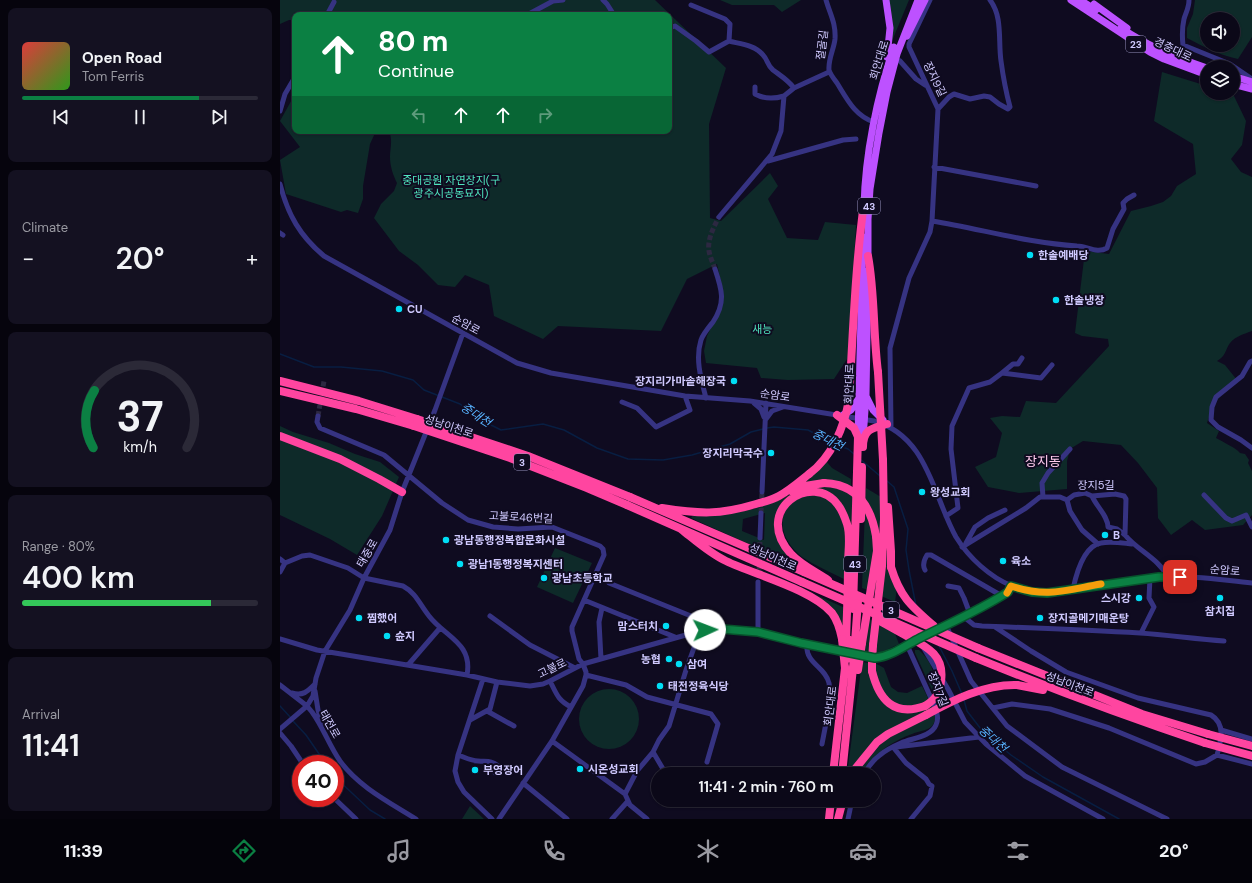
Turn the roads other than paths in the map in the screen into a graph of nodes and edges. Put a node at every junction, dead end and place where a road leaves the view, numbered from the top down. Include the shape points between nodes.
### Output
1 (563, 0) edge
2 (603, 0) edge
3 (826, 0) edge
4 (886, 0) edge
5 (913, 0) edge
6 (918, 0) edge
7 (925, 0) edge
8 (930, 0) edge
9 (990, 0) edge
10 (1071, 0) edge
11 (1080, 0) edge
12 (1088, 0) edge
13 (1188, 0) edge
14 (334, 2) dead end
15 (691, 5) dead end
16 (329, 12) edge
17 (533, 12) edge
18 (612, 12) edge
19 (672, 27) edge
20 (729, 41) junction
21 (1152, 46) junction
22 (900, 61) dead end
23 (1200, 65) edge
24 (894, 66) junction
25 (829, 72) junction
26 (1200, 73) edge
27 (1240, 77) edge
28 (1252, 80) edge
29 (292, 82) edge
30 (1240, 86) edge
31 (755, 87) dead end
32 (794, 88) junction
33 (928, 88) junction
34 (1252, 89) edge
35 (880, 94) junction
36 (784, 96) junction
37 (938, 109) junction
38 (280, 111) edge
39 (874, 122) junction
40 (856, 139) dead end
41 (768, 161) junction
42 (934, 167) junction
43 (280, 184) edge
44 (1036, 186) dead end
45 (1134, 195) dead end
46 (864, 203) junction
47 (719, 217) tunnel mouth
48 (932, 221) junction
49 (868, 256) junction
50 (715, 269) tunnel mouth
51 (463, 333) junction
52 (1022, 358) dead end
53 (1252, 361) edge
54 (1052, 365) dead end
55 (1002, 374) junction
56 (280, 381) edge
57 (281, 391) edge
58 (685, 396) junction
59 (863, 397) junction
60 (706, 398) junction
61 (750, 401) junction
62 (622, 402) dead end
63 (766, 404) junction
64 (785, 406) junction
65 (840, 415) junction
66 (318, 416) tunnel mouth
67 (861, 419) junction
68 (765, 420) junction
69 (416, 422) junction
70 (889, 426) junction
71 (280, 436) edge
72 (861, 438) junction
73 (1252, 448) edge
74 (1070, 449) dead end
75 (410, 475) junction
76 (402, 492) junction
77 (762, 492) tunnel mouth
78 (1204, 495) dead end
79 (1092, 496) junction
80 (779, 497) junction
81 (1043, 497) junction
82 (1067, 500) junction
83 (649, 506) junction
84 (1006, 510) dead end
85 (761, 513) tunnel mouth
86 (946, 516) junction
87 (886, 519) junction
88 (1252, 527) edge
89 (681, 529) junction
90 (1125, 535) junction
91 (760, 538) tunnel mouth
92 (1098, 544) junction
93 (1132, 544) junction
94 (962, 547) junction
95 (282, 561) edge
96 (805, 569) junction
97 (925, 570) dead end
98 (280, 572) edge
99 (1167, 576) junction
100 (364, 578) junction
101 (1150, 578) junction
102 (758, 582) tunnel mouth
103 (609, 583) dead end
104 (1252, 583) edge
105 (948, 586) dead end
106 (1011, 586) junction
107 (1073, 589) junction
108 (826, 593) junction
109 (1002, 596) junction
110 (584, 600) junction
111 (602, 608) junction
112 (970, 614) junction
113 (490, 616) dead end
114 (964, 617) junction
115 (701, 620) junction
116 (995, 627) junction
117 (440, 628) junction
118 (942, 628) junction
119 (722, 629) junction
120 (702, 630) junction
121 (758, 632) junction
122 (1141, 633) junction
123 (674, 638) junction
124 (920, 638) junction
125 (280, 639) edge
126 (851, 641) junction
127 (1224, 641) dead end
128 (807, 644) junction
129 (907, 645) junction
130 (325, 651) junction
131 (601, 660) junction
132 (583, 664) junction
133 (408, 665) junction
134 (575, 668) junction
135 (852, 669) junction
136 (468, 675) junction
137 (586, 675) junction
138 (483, 679) junction
139 (497, 682) junction
140 (550, 682) junction
141 (315, 684) junction
142 (280, 685) edge
143 (290, 693) junction
144 (1066, 694) junction
145 (676, 704) junction
146 (307, 706) junction
147 (571, 707) junction
148 (993, 708) junction
149 (487, 711) junction
150 (470, 720) junction
151 (514, 726) dead end
152 (281, 728) edge
153 (1221, 730) junction
154 (280, 733) edge
155 (324, 733) junction
156 (979, 737) junction
157 (1252, 739) edge
158 (552, 741) junction
159 (822, 744) dead end
160 (1252, 746) edge
161 (893, 747) junction
162 (653, 752) junction
163 (297, 755) edge
164 (458, 755) junction
165 (1217, 755) junction
166 (1252, 756) edge
167 (707, 762) dead end
168 (1252, 764) edge
169 (662, 767) edge
170 (834, 767) edge
171 (843, 767) edge
172 (857, 767) edge
173 (868, 767) edge
174 (495, 773) dead end
175 (523, 783) junction
176 (625, 794) junction
177 (628, 801) junction
178 (343, 807) edge
179 (830, 807) edge
180 (838, 807) edge
181 (841, 807) edge
182 (851, 807) edge
183 (356, 819) edge
184 (416, 819) edge
185 (492, 819) edge
186 (499, 819) edge
187 (567, 819) edge
188 (612, 819) edge
189 (647, 819) edge
190 (829, 819) edge
191 (837, 819) edge
192 (848, 819) edge
193 (911, 819) edge
194 (1103, 819) edge
195 (1167, 819) edge

1 - 17 street via 553,1
2 - 18 street
3 - 25 street, 절골길 via 834,19 835,30
4 - 35 main road via 890,28
5 - 35 main road, 회안대로 / 43
6 - 24 main road, 회안대로 / 43
7 - 24 main road
8 - 33 street, 장지9길 via 909,44
9 - 37 street via 999,26 1001,60 1010,107 990,97 970,99 954,94
10 - 26 main road, 경충대로 / 23 via 1150,52
11 - 21 main road, 경충대로 / 23
12 - 21 main road
13 - 28 street via 1189,8 1182,32 1183,45 1230,64
14 - 16 street
15 - 20 street via 725,19 730,24
19 - 20 street via 675,26 710,52
20 - 32 street via 749,45 764,55 767,64 786,78
21 - 23 main road, 경충대로 / 23
22 - 33 street
24 - 49 main road, 회안대로 / 43 via 873,166 868,219
25 - 32 street
25 - 39 street, 절골길 via 852,106 862,117
27 - 28 main road
29 - 38 street via 284,94
30 - 34 main road
31 - 36 street via 757,95 771,99
32 - 36 street
33 - 37 street, 장지9길
35 - 39 main road, 회안대로 / 43
36 - 41 street via 781,131
37 - 42 street, 장지9길
39 - 46 main road, 회안대로 / 43
40 - 41 street via 843,140
41 - 47 street
42 - 44 street
42 - 48 street, 장지9길
43 - 51 street, 순암로 via 296,225 312,247
45 - 48 street via 1123,203 1124,209 1104,250 1055,244
46 - 59 main road, 회안대로 / 43
46 - 80 highway, bridge via 855,283 849,400 842,428 825,459
48 - 70 street, 장지9길 via 930,232 909,278 890,348
49 - 59 main road, 회안대로 / 43
49 - 87 highway, bridge via 878,372
50 - 60 street via 723,297 718,314 702,338 698,358
51 - 58 street, 순암로 via 517,363 542,371
51 - 75 street, 태중로
52 - 55 street via 1018,364 1012,364
53 - 73 street via 1242,376 1216,397 1211,420
54 - 55 street via 1041,378
55 - 86 street via 990,382 969,388 952,426 951,449 958,508
56 - 69 highway, 성남이천로 / 3 via 360,401
57 - 69 highway, 성남이천로 / 3
58 - 60 street, 순암로
58 - 62 street via 690,410 656,427 637,408
59 - 65 main road via 851,410
59 - 67 main road, 회안대로 / 43
59 - 70 main road
60 - 61 street, 순암로
61 - 63 street, 순암로
61 - 68 street via 761,409
63 - 64 street, 순암로
63 - 68 street
64 - 65 street, 순암로
64 - 68 street via 772,411
65 - 67 street, 순암로
65 - 72 highway
66 - 75 street, 고불로46번길 via 320,428 384,455
67 - 70 street, 순암로
67 - 72 main road, 회안대로 / 43
68 - 77 street
69 - 83 highway, 성남이천로 / 3, bridge via 528,456
69 - 89 highway, 성남이천로 / 3, bridge via 587,488
70 - 72 highway via 874,427
70 - 86 street, 순암로 via 914,449 925,464
71 - 76 highway via 340,460
72 - 126 highway, 43 via 860,578
74 - 81 street via 1042,483
75 - 76 street, 태중로
75 - 110 street, 고불로46번길 via 451,510 474,523 511,529 552,527 600,546 604,555
76 - 100 street, 태중로 via 390,530
78 - 88 street via 1226,518 1232,521 1246,515
79 - 82 street, 장지5길 via 1085,493 1074,494
79 - 90 street via 1108,522 1108,527 1117,529
79 - 90 street, 장지5길 via 1124,496
80 - 83 highway via 743,508 707,514
80 - 126 highway, bridge via 804,486 834,483 853,492 867,507 876,536 876,551
81 - 82 street, 장지5길 via 1060,497
81 - 94 street
82 - 92 street via 1070,511 1082,530
83 - 96 highway, 성남이천로 / 3
84 - 94 street via 975,527
85 - 91 street
86 - 94 street, 순암로
87 - 108 highway, bridge via 882,566 873,645 872,671 875,683 881,695 899,709 909,710 934,701 942,676 940,664 927,647
87 - 118 highway, bridge via 891,551 890,567 896,584 907,601
89 - 108 highway, 성남이천로 / 3, bridge
89 - 126 highway via 725,560 805,594 825,606
90 - 93 street
92 - 93 street
92 - 107 street via 1087,553 1078,568
93 - 99 street via 1164,569
94 - 106 street, 순암로 via 984,569
95 - 98 street
95 - 100 street via 310,555 348,568
96 - 118 highway, 성남이천로 / 3, bridge via 844,591
96 - 126 highway via 784,545 778,528 779,514 787,502 801,493 821,493 837,504 847,526
97 - 109 street via 924,559 931,555
99 - 101 street, 순암로
99 - 104 street, 순암로
100 - 117 street via 408,589
100 - 130 street, 태중로 via 350,610
101 - 107 street, 순암로
101 - 122 street via 1149,598 1154,607
102 - 121 street
103 - 115 street
105 - 112 street via 958,588
106 - 107 street, 순암로 via 1040,593
106 - 109 street
108 - 144 highway, 성남이천로 / 3, bridge
109 - 112 street
110 - 111 street
110 - 132 street, 고불로46번길 via 572,627
111 - 123 street
111 - 131 street via 599,622
112 - 114 street
113 - 134 street via 530,645
114 - 116 street via 974,625
114 - 118 street
115 - 119 street
115 - 120 street via 704,623
116 - 122 street
116 - 153 street via 1066,672 1138,698 1212,715 1217,719
117 - 133 street
117 - 136 street via 457,642 465,653 469,662
118 - 124 street, bridge
118 - 148 street via 971,681
118 - 160 highway, 성남이천로 / 3, bridge via 978,648 1138,713
119 - 120 street, 고불로
119 - 121 street, 고불로
120 - 123 street, 고불로
120 - 145 street
121 - 128 street, 고불로
122 - 127 street
123 - 131 street, 고불로
124 - 129 street
124 - 156 street via 965,722
125 - 130 street, 고불로
126 - 135 highway, bridge
126 - 135 highway, bridge
128 - 129 street, 고불로 via 868,657 882,657
128 - 159 street via 809,658 822,670 828,682 829,696
129 - 161 street, 장지7길 via 938,717 934,729 928,733
130 - 133 street, 고불로
130 - 141 street, 태중로
131 - 132 street, 고불로
132 - 134 street, 고불로
132 - 137 street, 고불로46번길
133 - 136 street, 고불로
134 - 140 street, 고불로
135 - 170 highway, 회안대로
135 - 171 highway
136 - 138 street, 고불로
137 - 145 street via 626,685 647,697
137 - 147 street
138 - 139 street, 고불로
138 - 150 street
139 - 140 street, 고불로 via 536,686
139 - 149 street via 492,706
140 - 147 street via 558,698
141 - 143 street via 304,694
141 - 146 street, 태중로 via 313,696
141 - 155 street
142 - 143 street, 태전로
143 - 146 street, 태전로
144 - 166 highway, 성남이천로 / 3, bridge via 1142,722
144 - 172 highway, bridge via 1016,685 986,689 941,707 888,734 877,742
145 - 162 street via 669,726
145 - 167 street via 711,714 718,724
146 - 152 street
146 - 155 street, 태전로
147 - 158 street
148 - 165 street via 1012,704 1055,710 1109,728 1196,764
148 - 195 street via 1007,726 1062,766
149 - 150 street
149 - 151 street
150 - 164 street
153 - 157 street
153 - 165 street
154 - 163 street
155 - 184 street, 태전로 via 339,760 352,775 368,789
156 - 161 street
156 - 194 street via 1025,776
158 - 175 street
158 - 176 street
161 - 173 street, 장지7길 via 879,755
161 - 193 street via 906,763 926,778 932,786 930,796
162 - 169 street
162 - 176 street via 637,771
164 - 174 street via 479,762 494,762 500,767
164 - 185 street via 455,771 458,782 464,792
165 - 168 street
175 - 186 street
175 - 187 street
176 - 177 street
177 - 188 street
177 - 189 street
178 - 183 street
179 - 190 highway
180 - 191 highway
181 - 191 highway
182 - 192 street

